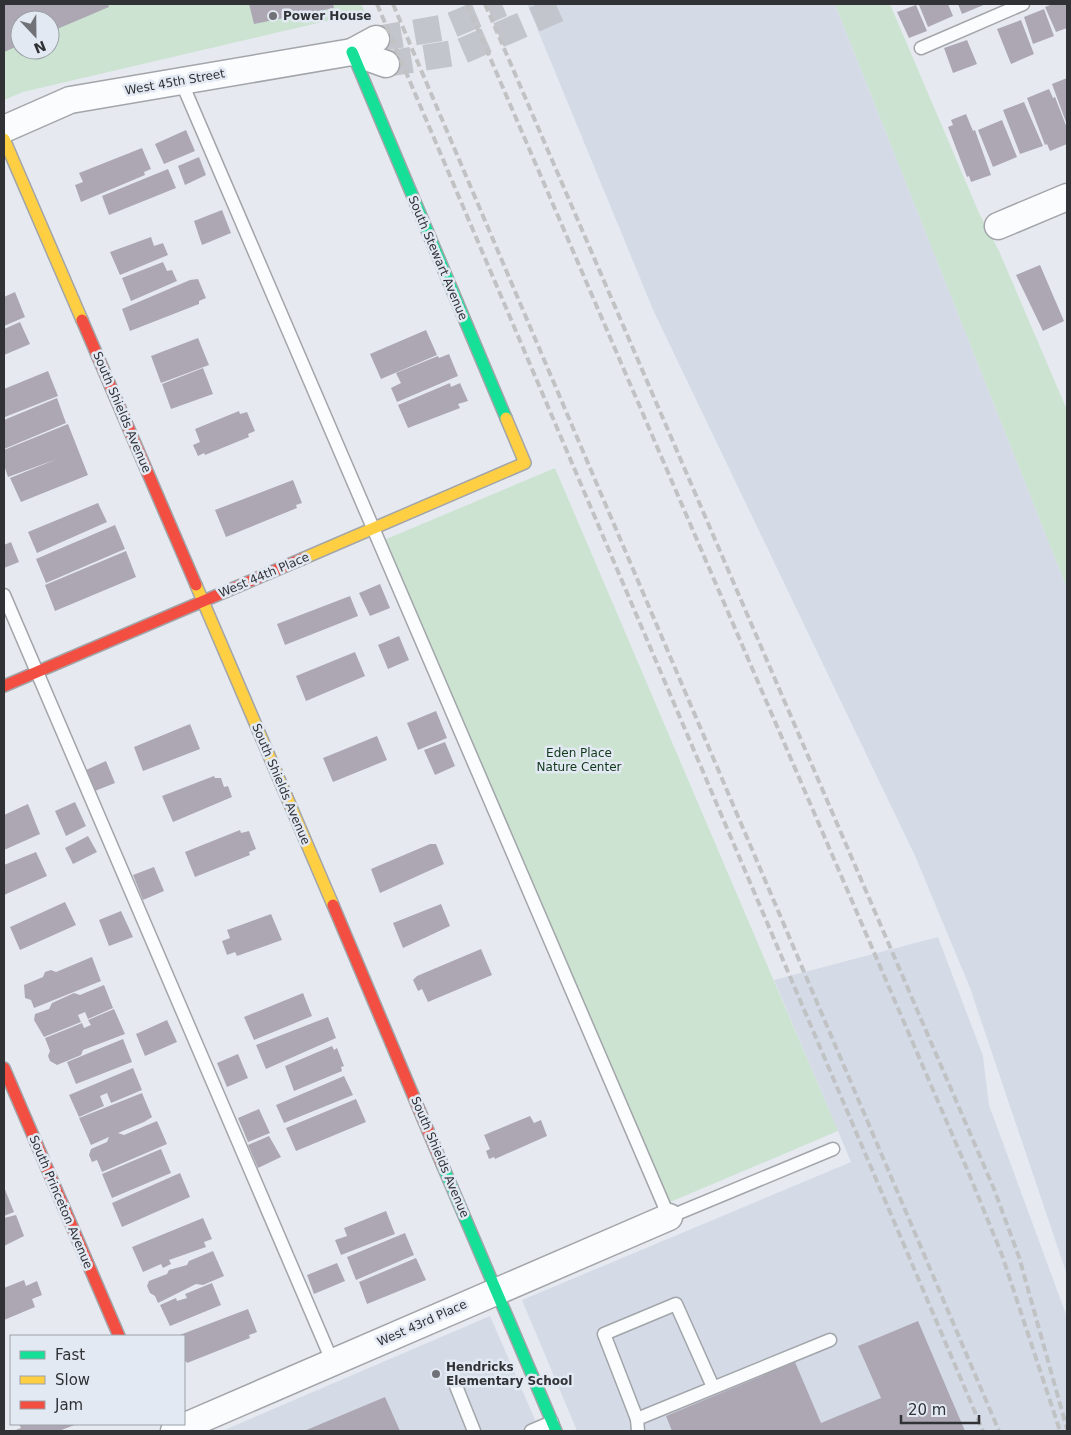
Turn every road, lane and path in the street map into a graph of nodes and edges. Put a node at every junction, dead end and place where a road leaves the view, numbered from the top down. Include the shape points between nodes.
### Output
1 (1023, 4) edge
2 (376, 40) tunnel mouth
3 (921, 48) dead end
4 (352, 52) junction
5 (386, 64) tunnel mouth
6 (180, 81) junction
7 (4, 129) edge
8 (4, 138) edge
9 (1067, 197) edge
10 (998, 226) dead end
11 (525, 463) joint
12 (373, 528) junction
13 (4, 595) edge
14 (203, 601) junction
15 (37, 672) junction
16 (4, 686) edge
17 (4, 1068) edge
18 (833, 1149) dead end
19 (670, 1217) junction
20 (497, 1290) junction
21 (119, 1335) edge
22 (830, 1340) dead end
23 (333, 1363) junction
24 (456, 1386) dead end
25 (713, 1387) junction
26 (638, 1425) edge
27 (554, 1427) edge
28 (174, 1431) edge
29 (474, 1431) edge
30 (531, 1431) edge

1 - 3 lane
2 - 4 street, West 45th Street
4 - 5 street, West 45th Street
4 - 6 street, West 45th Street
4 - 11 street, South Stewart Avenue
6 - 7 street, West 45th Street via 70,100
6 - 12 lane
8 - 14 street, South Shields Avenue
9 - 10 street
11 - 12 street, West 44th Place
12 - 14 street, West 44th Place
12 - 19 lane
13 - 15 lane
14 - 15 street, West 44th Place
14 - 20 street, South Shields Avenue
15 - 16 street, West 44th Place
15 - 23 lane
17 - 21 street, South Princeton Avenue
18 - 19 lane
19 - 20 street, West 43rd Place
20 - 23 street, West 43rd Place
20 - 27 street, South Shields Avenue
22 - 25 lane
23 - 28 street, West 43rd Place
24 - 29 lane
25 - 26 lane
25 - 26 lane via 676,1304 604,1334
27 - 30 lane

